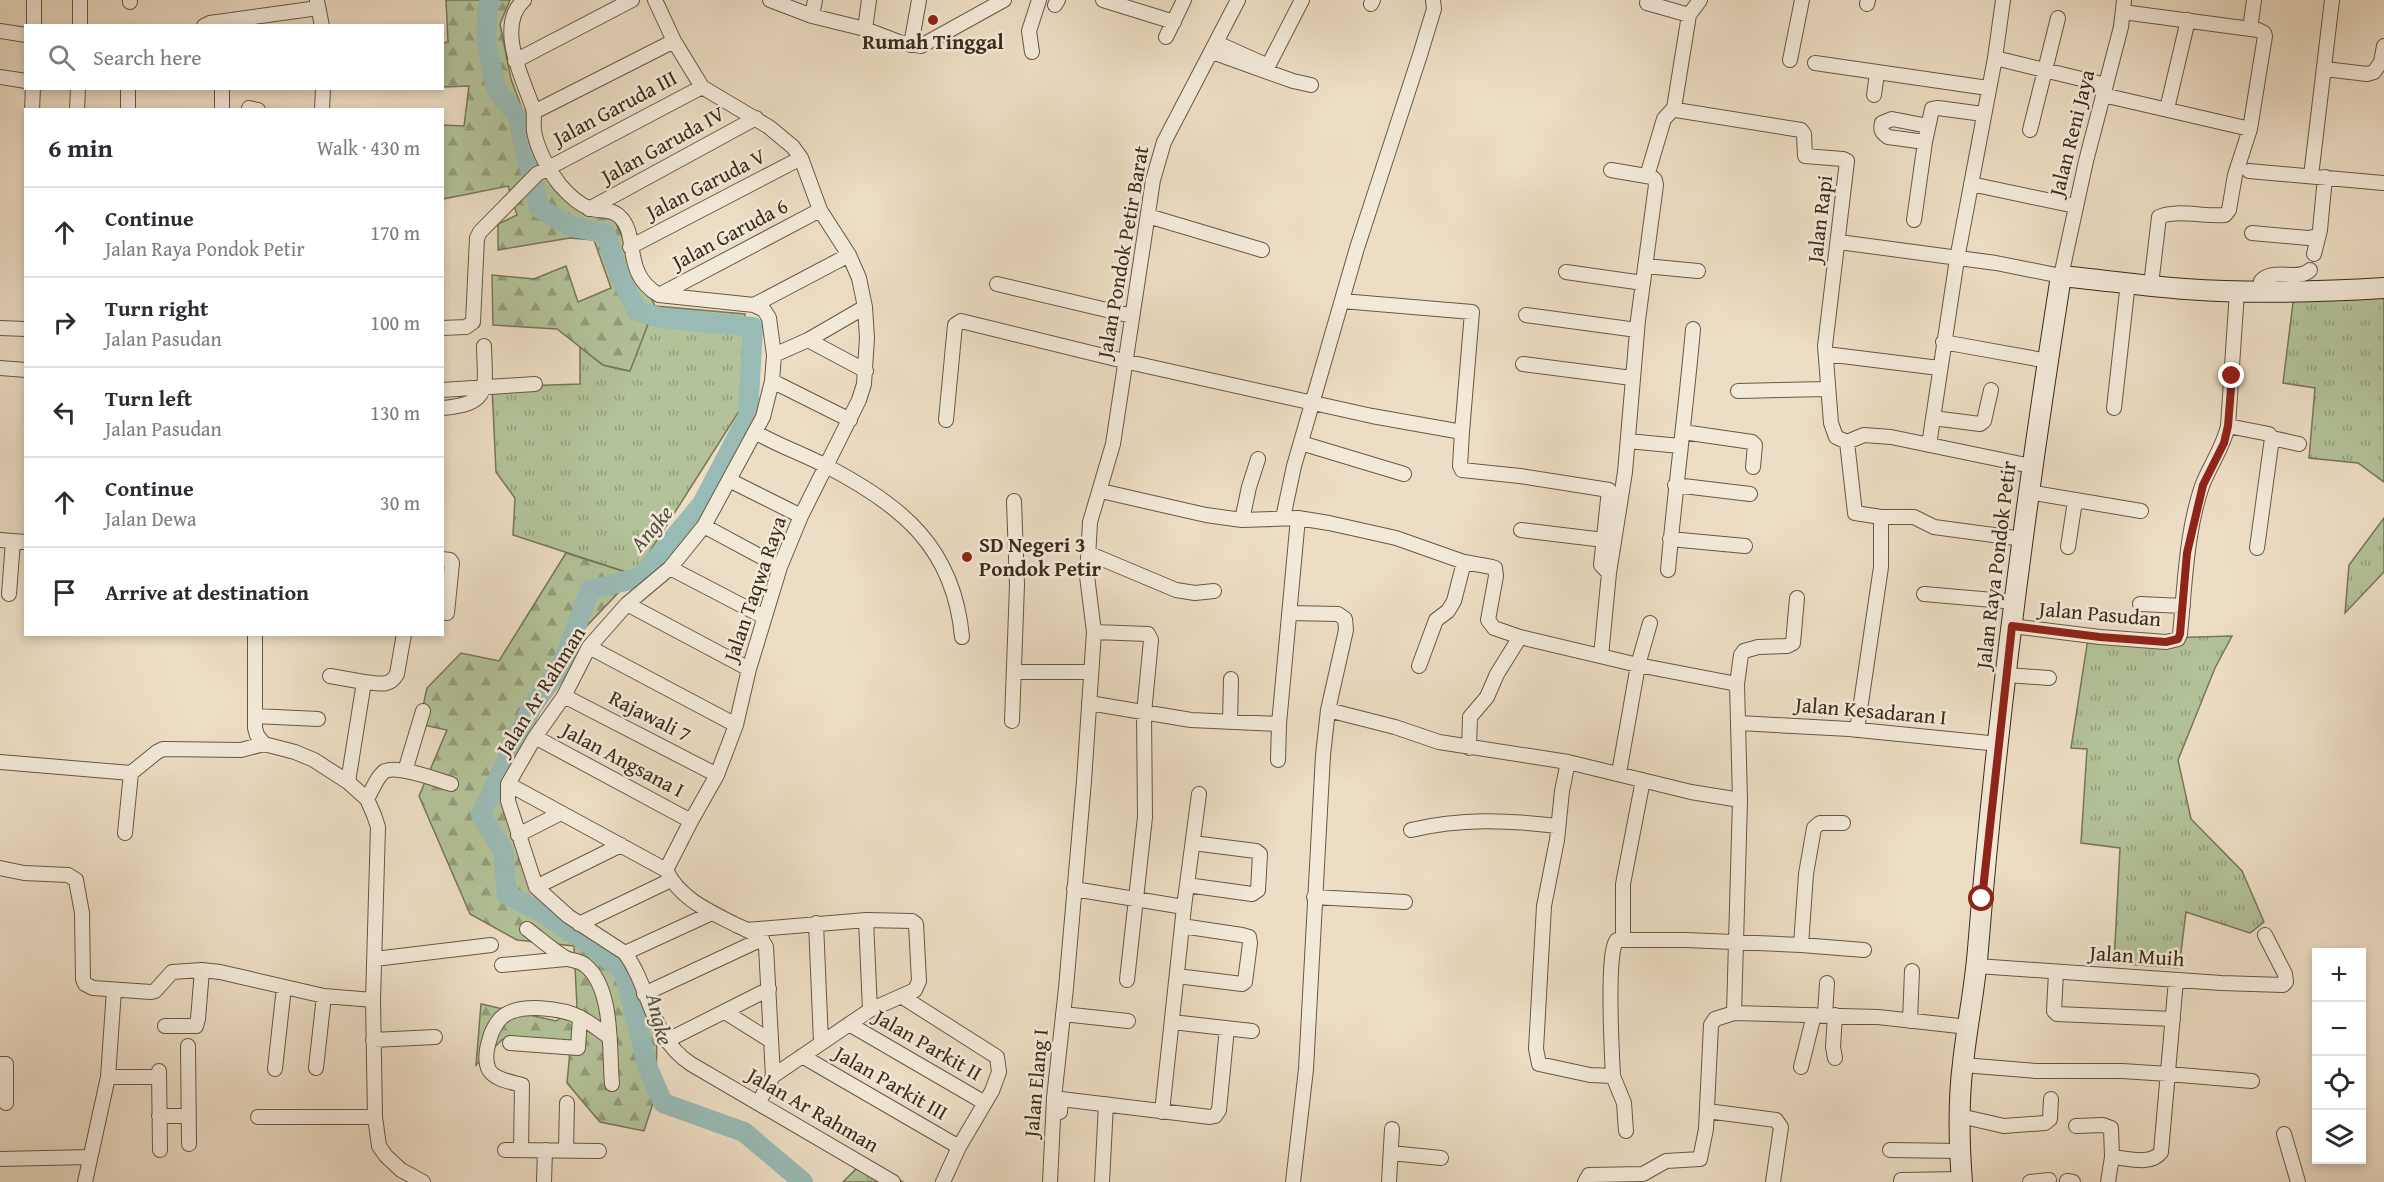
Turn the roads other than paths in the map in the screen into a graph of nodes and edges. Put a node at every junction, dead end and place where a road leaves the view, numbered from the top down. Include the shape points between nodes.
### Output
1 (34, 0) edge
2 (80, 0) edge
3 (524, 0) edge
4 (632, 0) edge
5 (655, 0) edge
6 (770, 0) edge
7 (815, 0) edge
8 (869, 0) edge
9 (919, 0) edge
10 (977, 0) edge
11 (1004, 0) edge
12 (1039, 0) edge
13 (1103, 0) edge
14 (1184, 0) edge
15 (1238, 0) edge
16 (1302, 0) edge
17 (1433, 0) edge
18 (1700, 0) edge
19 (1802, 0) edge
20 (2003, 0) edge
21 (2254, 0) edge
22 (2332, 0) edge
23 (1647, 3) dead end
24 (317, 4) edge
25 (2123, 6) edge
26 (1689, 15) junction
27 (812, 16) junction
28 (975, 18) junction
29 (2058, 18) dead end
30 (2188, 21) junction
31 (1174, 22) junction
32 (34, 24) edge
33 (80, 24) edge
34 (208, 24) edge
35 (322, 24) edge
36 (2250, 28) junction
37 (865, 29) junction
38 (0, 32) edge
39 (24, 35) edge
40 (1166, 37) dead end
41 (674, 41) junction
42 (912, 45) junction
43 (2384, 46) edge
44 (1214, 48) junction
45 (1032, 52) dead end
46 (1995, 58) junction
47 (1790, 60) dead end
48 (515, 61) junction
49 (1815, 63) dead end
50 (2045, 69) junction
51 (2325, 69) junction
52 (1877, 73) junction
53 (0, 77) edge
54 (24, 81) edge
55 (1311, 85) dead end
56 (702, 87) junction
57 (1988, 88) junction
58 (33, 90) edge
59 (78, 90) edge
60 (128, 90) edge
61 (222, 90) edge
62 (323, 90) edge
63 (2105, 90) junction
64 (1874, 95) dead end
65 (33, 108) edge
66 (77, 108) edge
67 (128, 108) edge
68 (222, 108) edge
69 (321, 108) edge
70 (1674, 108) junction
71 (2167, 108) junction
72 (534, 112) junction
73 (1983, 114) junction
74 (756, 118) junction
75 (1928, 126) junction
76 (2250, 129) junction
77 (2030, 130) dead end
78 (1925, 142) junction
79 (801, 158) junction
80 (1611, 170) dead end
81 (543, 171) junction
82 (2249, 171) dead end
83 (1647, 177) junction
84 (2318, 177) junction
85 (2383, 183) edge
86 (1971, 184) junction
87 (2075, 206) junction
88 (590, 209) junction
89 (820, 210) junction
90 (1148, 216) junction
91 (1914, 220) dead end
92 (2252, 233) dead end
93 (2318, 236) junction
94 (1839, 242) junction
95 (630, 247) junction
96 (1262, 250) dead end
97 (2314, 254) dead end
98 (849, 255) junction
99 (1957, 259) junction
100 (1645, 266) junction
101 (2310, 270) dead end
102 (1698, 271) dead end
103 (1566, 272) dead end
104 (2061, 276) junction
105 (2128, 282) junction
106 (1643, 283) junction
107 (997, 284) dead end
108 (2151, 285) junction
109 (2384, 288) edge
110 (2237, 291) junction
111 (2260, 292) junction
112 (659, 295) junction
113 (1342, 301) junction
114 (754, 304) junction
115 (865, 308) junction
116 (1526, 315) dead end
117 (1132, 316) junction
118 (0, 328) edge
119 (24, 328) edge
120 (444, 328) edge
121 (1693, 329) dead end
122 (1637, 330) junction
123 (808, 340) junction
124 (1944, 342) junction
125 (484, 346) dead end
126 (1826, 354) junction
127 (774, 356) junction
128 (1124, 361) junction
129 (2048, 361) junction
130 (1523, 364) dead end
131 (0, 368) edge
132 (1939, 368) junction
133 (24, 370) edge
134 (866, 371) junction
135 (1632, 378) junction
136 (771, 381) junction
137 (535, 384) dead end
138 (485, 387) junction
139 (1827, 389) junction
140 (444, 390) edge
141 (1991, 390) dead end
142 (1738, 391) dead end
143 (1313, 402) junction
144 (444, 408) edge
145 (2114, 408) dead end
146 (1933, 418) junction
147 (850, 420) junction
148 (946, 420) dead end
149 (2228, 426) junction
150 (755, 432) junction
151 (1462, 432) junction
152 (1683, 432) junction
153 (2272, 438) junction
154 (1628, 441) junction
155 (1847, 442) junction
156 (1301, 443) junction
157 (2299, 444) dead end
158 (1929, 445) junction
159 (1680, 446) junction
160 (1258, 459) dead end
161 (826, 466) junction
162 (2031, 466) junction
163 (1753, 467) dead end
164 (1404, 474) dead end
165 (729, 480) junction
166 (1675, 485) junction
167 (1101, 491) junction
168 (2028, 492) junction
169 (1750, 494) dead end
170 (1014, 501) dead end
171 (2075, 501) junction
172 (2141, 511) dead end
173 (801, 516) junction
174 (1881, 517) junction
175 (1283, 518) junction
176 (1298, 518) junction
177 (1242, 520) junction
178 (704, 526) junction
179 (1521, 531) dead end
180 (1670, 539) junction
181 (2023, 539) junction
182 (1604, 540) junction
183 (13, 541) edge
184 (1745, 546) dead end
185 (2068, 547) dead end
186 (2258, 548) dead end
187 (1088, 553) junction
188 (444, 559) edge
189 (1464, 562) junction
190 (780, 567) junction
191 (670, 568) junction
192 (1668, 570) dead end
193 (1609, 573) junction
194 (1214, 591) dead end
195 (9, 594) dead end
196 (1924, 594) dead end
197 (1797, 598) dead end
198 (2016, 602) junction
199 (627, 604) junction
200 (2140, 604) dead end
201 (2183, 606) junction
202 (447, 613) dead end
203 (1289, 613) junction
204 (764, 617) junction
205 (1650, 622) dead end
206 (2012, 626) junction
207 (1094, 632) junction
208 (255, 636) edge
209 (404, 636) edge
210 (962, 637) dead end
211 (1520, 637) junction
212 (589, 647) junction
213 (1601, 656) junction
214 (1638, 665) junction
215 (1419, 666) dead end
216 (749, 669) junction
217 (1016, 672) junction
218 (1091, 672) junction
219 (2007, 675) junction
220 (330, 676) dead end
221 (2049, 678) dead end
222 (1231, 679) dead end
223 (364, 682) junction
224 (1737, 684) junction
225 (564, 696) junction
226 (1089, 703) junction
227 (1328, 710) junction
228 (423, 711) dead end
229 (1144, 713) junction
230 (255, 716) junction
231 (318, 719) dead end
232 (1012, 721) dead end
233 (1230, 723) junction
234 (1739, 723) junction
235 (1279, 724) junction
236 (736, 725) junction
237 (1857, 730) junction
238 (535, 737) junction
239 (264, 744) junction
240 (1999, 744) junction
241 (1468, 748) junction
242 (1278, 760) dead end
243 (0, 762) edge
244 (1568, 762) junction
245 (405, 771) junction
246 (131, 773) junction
247 (1619, 773) junction
248 (717, 775) junction
249 (1643, 780) junction
250 (348, 782) junction
251 (451, 784) dead end
252 (508, 784) junction
253 (1199, 794) dead end
254 (367, 799) junction
255 (1740, 800) junction
256 (561, 813) junction
257 (691, 820) junction
258 (1843, 823) dead end
259 (1558, 825) junction
260 (1411, 830) dead end
261 (125, 833) dead end
262 (518, 835) junction
263 (1192, 843) junction
264 (621, 845) junction
265 (0, 868) edge
266 (669, 875) junction
267 (1187, 885) junction
268 (536, 887) junction
269 (1074, 889) junction
270 (1314, 897) junction
271 (1134, 900) junction
272 (1405, 902) dead end
273 (1184, 907) junction
274 (712, 913) junction
275 (866, 920) junction
276 (816, 923) junction
277 (579, 924) junction
278 (1182, 926) junction
279 (527, 929) dead end
280 (746, 930) junction
281 (2265, 935) dead end
282 (762, 939) junction
283 (1623, 939) junction
284 (1734, 943) junction
285 (491, 945) dead end
286 (1801, 945) junction
287 (1864, 950) dead end
288 (625, 953) junction
289 (375, 959) junction
290 (566, 959) junction
291 (502, 965) dead end
292 (1977, 966) junction
293 (202, 970) junction
294 (1912, 971) dead end
295 (2056, 972) junction
296 (1177, 976) junction
297 (1127, 980) dead end
298 (2176, 980) junction
299 (1827, 983) dead end
300 (284, 987) junction
301 (769, 989) junction
302 (114, 990) junction
303 (644, 994) junction
304 (324, 996) junction
305 (901, 996) junction
306 (373, 1000) junction
307 (870, 1010) junction
308 (725, 1012) junction
309 (1734, 1013) junction
310 (1063, 1014) junction
311 (1825, 1015) junction
312 (580, 1017) junction
313 (2173, 1020) junction
314 (1128, 1021) dead end
315 (1910, 1021) junction
316 (1172, 1022) junction
317 (849, 1023) junction
318 (165, 1026) dead end
319 (1968, 1027) junction
320 (1227, 1028) junction
321 (1252, 1031) dead end
322 (608, 1036) junction
323 (435, 1037) dead end
324 (373, 1040) junction
325 (821, 1040) junction
326 (666, 1041) junction
327 (771, 1041) junction
328 (510, 1043) dead end
329 (188, 1046) dead end
330 (802, 1056) junction
331 (1834, 1058) dead end
332 (0, 1064) edge
333 (1963, 1065) junction
334 (1802, 1067) dead end
335 (316, 1068) dead end
336 (275, 1069) dead end
337 (2168, 1074) junction
338 (773, 1076) junction
339 (1612, 1076) junction
340 (108, 1077) junction
341 (2252, 1081) dead end
342 (612, 1084) dead end
343 (2052, 1099) dead end
344 (759, 1102) junction
345 (6, 1103) dead end
346 (567, 1103) dead end
347 (985, 1103) junction
348 (1106, 1104) junction
349 (1707, 1111) junction
350 (1162, 1112) junction
351 (159, 1116) junction
352 (189, 1116) junction
353 (1960, 1116) junction
354 (258, 1117) dead end
355 (375, 1117) junction
356 (2076, 1126) dead end
357 (1392, 1129) dead end
358 (1626, 1131) dead end
359 (2284, 1134) dead end
360 (189, 1144) dead end
361 (959, 1147) junction
362 (160, 1150) dead end
363 (505, 1150) dead end
364 (521, 1150) junction
365 (545, 1150) junction
366 (566, 1150) junction
367 (1890, 1150) dead end
368 (599, 1151) dead end
369 (1960, 1151) junction
370 (1391, 1153) junction
371 (2112, 1156) junction
372 (90, 1157) junction
373 (1441, 1158) dead end
374 (0, 1159) edge
375 (397, 1176) edge
376 (1901, 1179) dead end
377 (2049, 1179) dead end
378 (417, 1181) edge
379 (1962, 1181) edge
380 (85, 1182) edge
381 (544, 1182) edge
382 (893, 1182) edge
383 (942, 1182) edge
384 (1050, 1182) edge
385 (1056, 1182) edge
386 (1102, 1182) edge
387 (1293, 1182) edge
388 (1389, 1182) edge
389 (1585, 1182) edge
390 (1773, 1182) edge
391 (2030, 1182) edge
392 (2108, 1182) edge
393 (2298, 1182) edge

1 - 32 street
2 - 33 street
3 - 48 street via 513,21
4 - 48 street
5 - 41 street, Jalan Taqwa Raya
6 - 27 street
7 - 27 street
8 - 37 street
9 - 42 street
10 - 28 street
11 - 28 street
12 - 45 street via 1029,31
13 - 31 street
14 - 31 street
15 - 44 street, Jalan Pondok Petir Barat
16 - 44 street via 1268,66
17 - 113 street via 1434,9
18 - 26 street
19 - 47 street
20 - 46 street
21 - 36 street
22 - 51 street
23 - 26 street
24 - 34 street
24 - 35 street
25 - 30 street
25 - 63 street, Jalan Reni Jaya
26 - 70 street
27 - 37 street
28 - 42 street via 921,46
29 - 50 street
30 - 36 street
30 - 71 street
31 - 40 street
36 - 76 street via 2265,36
37 - 42 street
38 - 39 street
41 - 56 street, Jalan Taqwa Raya
41 - 72 street
43 - 51 street via 2374,72
44 - 55 street
44 - 90 street, Jalan Pondok Petir Barat via 1164,142
46 - 50 street
46 - 57 street
48 - 72 street
49 - 52 street
50 - 63 street
50 - 77 street
51 - 84 street
52 - 57 street
52 - 64 street
53 - 54 street
56 - 74 street, Jalan Taqwa Raya
56 - 81 street, Jalan Garuda III
57 - 73 street
58 - 65 street
59 - 66 street
60 - 67 street
61 - 68 street
62 - 69 street
63 - 71 street
63 - 87 street, Jalan Reni Jaya
70 - 83 street via 1664,119
70 - 94 street, Jalan Rapi via 1801,130 1805,156 1846,160
71 - 76 street
72 - 81 street
73 - 75 street via 1934,108
73 - 86 street
74 - 79 street, Jalan Taqwa Raya via 788,142
74 - 88 street, Jalan Garuda IV
75 - 78 street
75 - 78 street via 1892,120 1882,123 1880,128 1888,137
76 - 108 street via 2225,215 2159,217
78 - 91 street
79 - 89 street, Jalan Taqwa Raya
79 - 95 street, Jalan Garuda V
80 - 83 street
81 - 88 street
81 - 120 street, Jalan Garuda III via 518,192 477,238 473,321 466,327
82 - 84 street
83 - 100 street via 1656,184
84 - 85 street
84 - 93 street
86 - 87 street
86 - 99 street
87 - 104 street, Jalan Reni Jaya
88 - 95 street via 619,215 625,223
89 - 98 street, Jalan Taqwa Raya
89 - 112 street, Jalan Garuda 6
90 - 96 street
90 - 117 street, Jalan Pondok Petir Barat
92 - 93 street
93 - 97 street
94 - 99 street
94 - 126 street, Jalan Rapi
95 - 112 street via 639,275
98 - 114 street
98 - 115 street, Jalan Taqwa Raya
99 - 104 street
99 - 124 street
100 - 102 street
100 - 106 street
101 - 111 street via 2305,274 2269,275 2261,281
103 - 106 street
104 - 105 main road
104 - 129 main road, Jalan Raya Pondok Petir
105 - 108 main road
105 - 145 street
106 - 122 street
107 - 117 street
108 - 110 main road
109 - 111 main road
110 - 111 main road
110 - 149 street, Jalan Pasudan
112 - 114 street
113 - 143 street
113 - 151 street via 1472,312
114 - 127 street, Jalan Ar Rahman via 769,318
115 - 123 street
115 - 134 street, Jalan Taqwa Raya
116 - 122 street
117 - 128 street, Jalan Pondok Petir Barat
118 - 119 street
121 - 152 street
122 - 135 street
123 - 127 street
123 - 134 street
124 - 129 street
124 - 132 street
125 - 138 street
126 - 132 street
126 - 139 street, Jalan Rapi
127 - 136 street, Jalan Ar Rahman
128 - 143 street
128 - 148 street via 961,321 955,325
128 - 167 street, Jalan Pondok Petir Barat via 1113,444
129 - 162 main road, Jalan Raya Pondok Petir
130 - 135 street
131 - 133 street
132 - 146 street
134 - 147 street, Jalan Taqwa Raya
135 - 154 street
136 - 147 street
136 - 150 street, Jalan Ar Rahman via 763,417
137 - 138 street
138 - 140 street
138 - 144 street via 470,404
139 - 142 street
139 - 155 street, Jalan Rapi via 1833,433
141 - 146 street via 1980,424
143 - 151 street
143 - 156 street
146 - 158 street
147 - 161 street, Jalan Taqwa Raya
149 - 153 street via 2269,434
149 - 201 street, Jalan Pasudan via 2200,495 2187,553
150 - 161 street
150 - 165 street, Jalan Ar Rahman
151 - 182 street via 1462,470 1609,490
152 - 159 street
152 - 163 street via 1754,443
153 - 157 street
153 - 186 street
154 - 159 street
154 - 193 street
155 - 158 street via 1876,435
155 - 174 street via 1855,513
156 - 164 street
156 - 175 street
158 - 162 street
159 - 166 street
160 - 177 street
161 - 173 street, Jalan Taqwa Raya
161 - 210 street via 867,490 928,542 950,579 958,602
162 - 168 main road, Jalan Raya Pondok Petir
165 - 173 street
165 - 178 street, Jalan Ar Rahman
166 - 169 street
166 - 180 street
167 - 177 street
167 - 187 street, Jalan Pondok Petir Barat via 1090,522
168 - 171 street
168 - 181 main road, Jalan Raya Pondok Petir
170 - 217 street
171 - 172 street
171 - 185 street
173 - 190 street, Jalan Taqwa Raya
174 - 181 street via 1914,517 1934,527
174 - 237 street via 1881,567
175 - 176 street
175 - 177 street
176 - 189 street via 1396,538
176 - 203 street
178 - 190 street
178 - 191 street, Jalan Ar Rahman
179 - 182 street
180 - 184 street
180 - 192 street
181 - 198 main road, Jalan Raya Pondok Petir
182 - 193 street via 1601,565
183 - 195 street
187 - 194 street via 1176,590
187 - 207 street, Jalan Pondok Petir Barat
188 - 202 street via 452,563
189 - 211 street via 1495,568 1488,620 1494,628
189 - 215 street via 1454,601 1436,620
190 - 204 street, Jalan Taqwa Raya
191 - 199 street, Jalan Ar Rahman
191 - 204 street
193 - 213 street
196 - 198 street
197 - 224 street via 1793,643 1744,651
198 - 206 main road, Jalan Raya Pondok Petir
199 - 212 street, Jalan Ar Rahman
199 - 216 street
200 - 201 street
201 - 206 street, Jalan Pasudan via 2180,634 2174,641
203 - 227 street via 1338,614 1345,619
203 - 235 street
204 - 216 street, Jalan Taqwa Raya
205 - 214 street
206 - 219 main road, Jalan Raya Pondok Petir
207 - 218 street, Jalan Pondok Petir Barat
207 - 229 street via 1150,637
208 - 230 street
209 - 223 street via 394,679 386,684
211 - 213 street
211 - 241 street via 1487,697 1470,717
212 - 225 street, Jalan Ar Rahman
212 - 236 street
213 - 214 street
214 - 224 street
214 - 247 street
216 - 236 street, Jalan Taqwa Raya
217 - 218 street
217 - 232 street
218 - 226 street, Jalan Pondok Petir Barat
219 - 221 street
219 - 240 main road, Jalan Raya Pondok Petir
220 - 223 street
222 - 233 street
223 - 250 street
224 - 234 street
225 - 238 street, Jalan Ar Rahman
225 - 248 street, Rajawali 7
226 - 229 street
226 - 269 street, Jalan Elang I
227 - 241 street
227 - 270 street
228 - 245 street
229 - 233 street
229 - 271 street via 1145,817
230 - 231 street
230 - 239 street via 257,735
233 - 235 street
234 - 237 street, Jalan Kesadaran I
234 - 255 street
235 - 242 street
236 - 248 street, Jalan Taqwa Raya
237 - 240 street, Jalan Kesadaran I
238 - 252 street, Jalan Ar Rahman
238 - 257 street, Jalan Angsana I
239 - 246 street via 241,750 163,749
239 - 250 street via 314,760
240 - 292 main road, Jalan Raya Pondok Petir
241 - 244 street
243 - 246 street
244 - 247 street
244 - 259 street
245 - 251 street
245 - 254 street via 382,773
246 - 261 street
247 - 249 street
248 - 257 street, Jalan Taqwa Raya
249 - 255 street
249 - 283 street via 1623,884
250 - 254 street
252 - 256 street
252 - 262 street, Jalan Ar Rahman via 508,801
253 - 263 street
254 - 289 street via 378,827
255 - 284 street
256 - 262 street
256 - 264 street
257 - 266 street, Jalan Taqwa Raya
258 - 286 street via 1820,823 1814,828
259 - 260 street via 1488,820 1439,823
259 - 339 street via 1544,906 1537,1061 1544,1066
262 - 268 street, Jalan Ar Rahman
263 - 267 street
263 - 267 street via 1256,850 1260,854 1258,890 1252,894
264 - 266 street
264 - 268 street
265 - 302 street via 73,876 82,913 83,979 93,988
266 - 274 street via 693,902
266 - 277 street
267 - 273 street
268 - 277 street, Jalan Ar Rahman
269 - 271 street
269 - 310 street, Jalan Elang I
270 - 272 street
270 - 387 street via 1306,1069
271 - 273 street
271 - 297 street
273 - 278 street
274 - 280 street
274 - 288 street
275 - 276 street
275 - 305 street via 916,924 918,986
275 - 307 street
276 - 280 street
276 - 325 street
277 - 288 street, Jalan Ar Rahman
278 - 296 street
278 - 296 street via 1242,935 1250,943 1242,984
279 - 290 street
280 - 282 street
281 - 298 street, Jalan Muih via 2286,981 2278,985
282 - 301 street
282 - 303 street
283 - 284 street
283 - 339 street via 1613,947
284 - 286 street
284 - 309 street
285 - 289 street
286 - 287 street
288 - 303 street, Jalan Ar Rahman
289 - 306 street
290 - 291 street
290 - 322 street via 583,963 601,986
292 - 295 street, Jalan Muih
292 - 319 main road, Jalan Raya Pondok Petir
293 - 300 street
293 - 302 street via 172,972 151,992
293 - 318 street via 196,1026
294 - 315 street
295 - 298 street, Jalan Muih
295 - 313 street via 2057,1014
296 - 316 street
298 - 313 street
299 - 311 street
300 - 304 street
300 - 336 street
301 - 308 street
301 - 327 street
302 - 340 street
303 - 326 street, Jalan Ar Rahman
304 - 306 street
304 - 335 street
305 - 307 street
305 - 347 street via 997,1057 999,1072
306 - 324 street
307 - 317 street
308 - 326 street
308 - 327 street
309 - 311 street
309 - 349 street via 1715,1019 1711,1025
310 - 314 street
310 - 384 street, Jalan Elang I
311 - 315 street
311 - 331 street
311 - 334 street
312 - 322 street
312 - 328 street via 578,1048
312 - 364 street via 555,1010 515,1011 501,1018 490,1036 486,1056 489,1070 499,1078 522,1085
313 - 337 street
315 - 319 street
316 - 320 street
316 - 350 street
317 - 325 street
317 - 347 street, Jalan Parkit II
319 - 333 main road, Jalan Raya Pondok Petir
320 - 321 street
320 - 350 street via 1218,1113 1210,1117
322 - 342 street
323 - 324 street
324 - 355 street
325 - 330 street
326 - 344 street, Jalan Ar Rahman via 682,1058
327 - 338 street
329 - 352 street
330 - 338 street
330 - 361 street, Jalan Parkit III
332 - 345 street via 6,1064
333 - 337 street
333 - 353 main road, Jalan Raya Pondok Petir
337 - 341 street
337 - 371 street via 2163,1143 2158,1157 2149,1160
338 - 344 street
339 - 358 street via 1624,1103
340 - 351 street via 159,1074
340 - 372 street
343 - 353 street via 2048,1123 2004,1126
344 - 382 street, Jalan Ar Rahman
346 - 366 street
347 - 361 street
348 - 350 street
348 - 385 street via 1061,1099
348 - 386 street
349 - 389 street via 1699,1160 1666,1161 1643,1174 1589,1175
349 - 390 street via 1776,1120 1781,1127
351 - 352 street
351 - 362 street
352 - 360 street
353 - 369 main road, Jalan Raya Pondok Petir
354 - 355 street
355 - 375 street via 379,1146
356 - 371 street via 2109,1127
357 - 370 street
359 - 393 street
361 - 383 street
363 - 364 street
364 - 365 street
365 - 366 street
365 - 381 street
366 - 368 street
367 - 369 street
369 - 379 main road, Jalan Raya Pondok Petir
370 - 373 street
370 - 388 street
371 - 392 street
372 - 374 street
372 - 380 street
375 - 378 street
376 - 379 street
377 - 391 street

